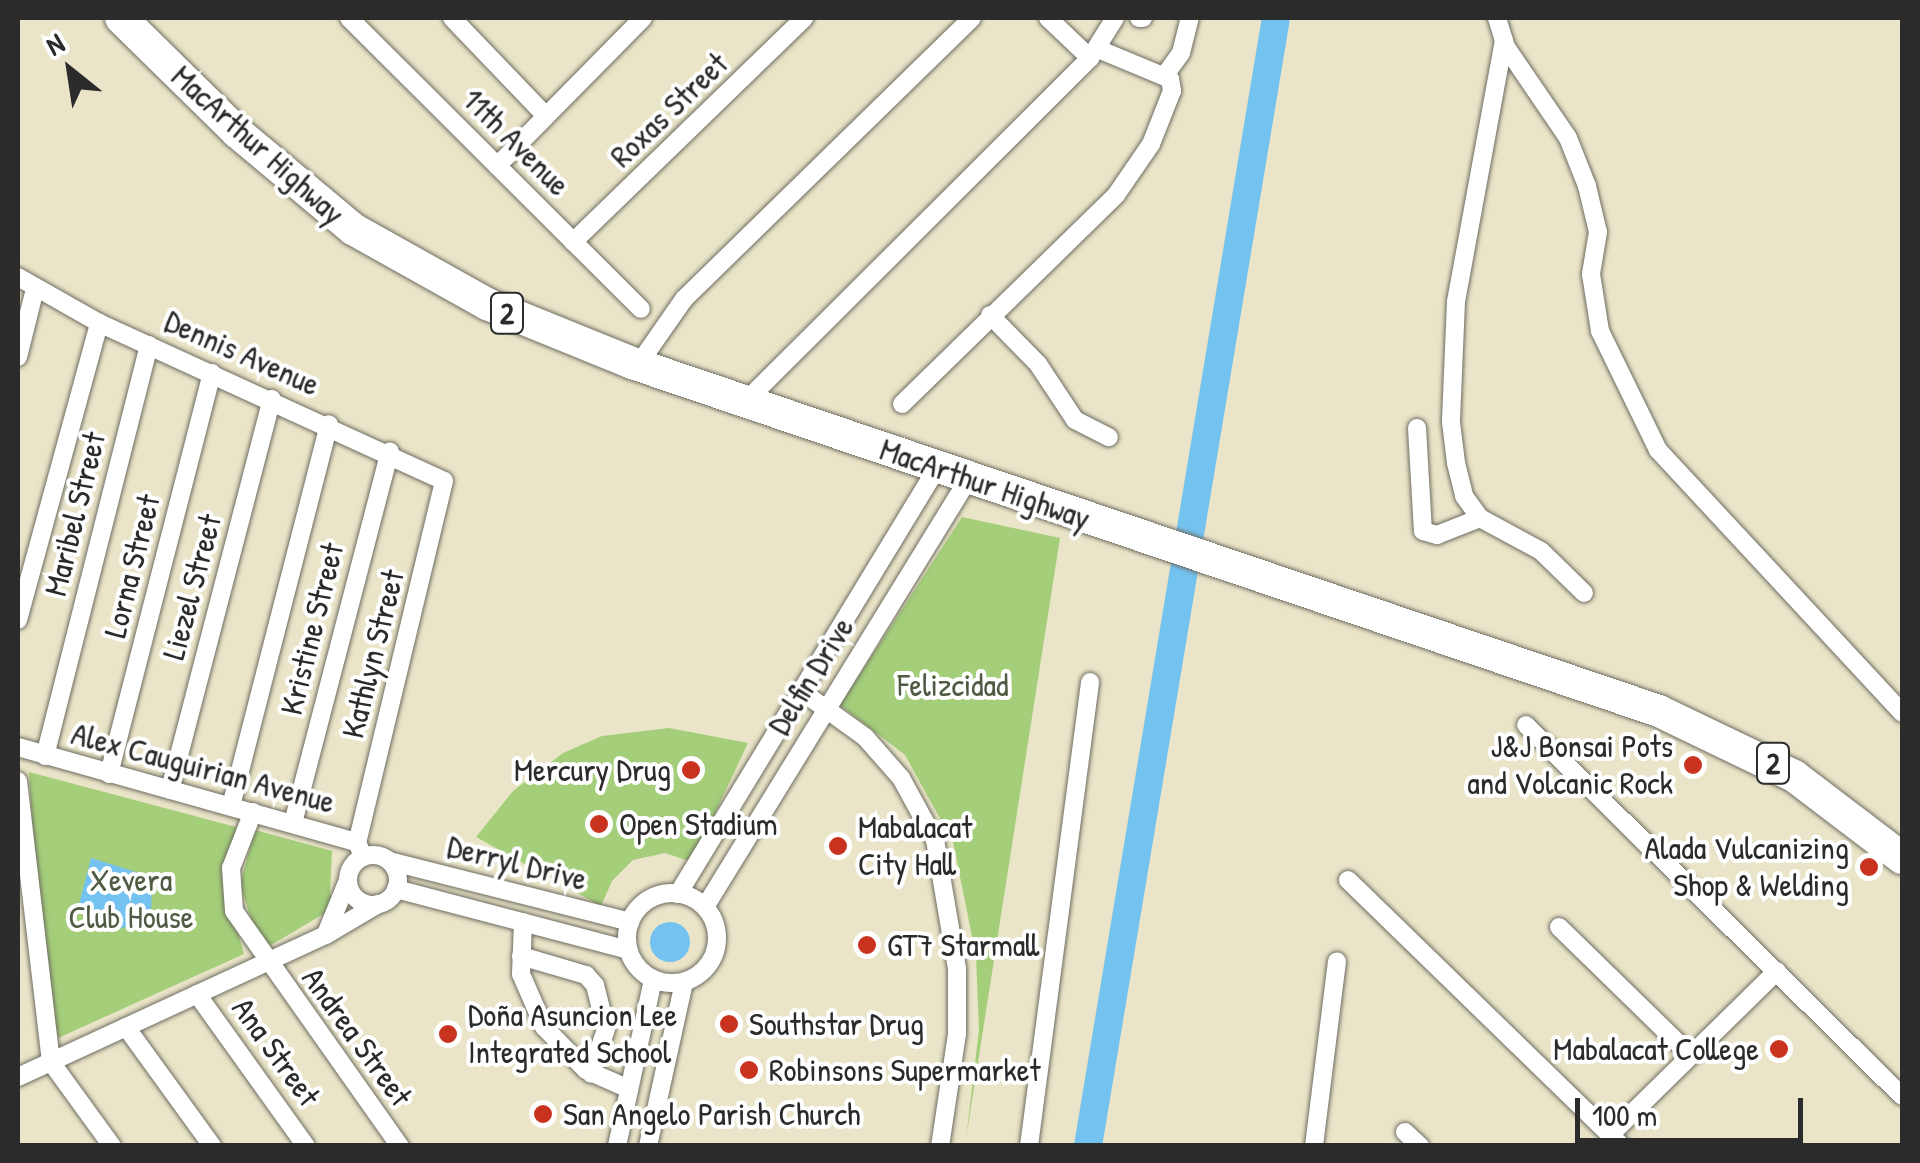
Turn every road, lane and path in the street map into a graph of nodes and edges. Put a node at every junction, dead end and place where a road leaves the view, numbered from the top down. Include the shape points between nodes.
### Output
1 (121, 18) edge
2 (349, 18) edge
3 (452, 18) edge
4 (643, 18) edge
5 (804, 18) edge
6 (972, 18) edge
7 (1048, 18) edge
8 (1115, 18) edge
9 (1190, 18) edge
10 (1496, 18) edge
11 (1504, 40) junction
12 (1094, 54) junction
13 (1166, 74) junction
14 (545, 115) junction
15 (497, 166) junction
16 (573, 242) junction
17 (18, 277) edge
18 (36, 289) junction
19 (641, 309) dead end
20 (990, 315) junction
21 (99, 323) junction
22 (150, 345) junction
23 (18, 357) edge
24 (638, 365) junction
25 (212, 373) junction
26 (272, 400) junction
27 (745, 402) junction
28 (902, 404) dead end
29 (330, 424) junction
30 (1417, 428) dead end
31 (1110, 437) dead end
32 (390, 450) junction
33 (953, 472) junction
34 (444, 480) joint
35 (1480, 518) junction
36 (1584, 592) dead end
37 (18, 620) edge
38 (1090, 682) dead end
39 (801, 691) junction
40 (826, 708) junction
41 (1902, 713) edge
42 (1526, 724) dead end
43 (18, 748) edge
44 (45, 756) junction
45 (109, 774) junction
46 (18, 781) edge
47 (170, 790) junction
48 (231, 806) junction
49 (253, 812) junction
50 (293, 823) junction
51 (360, 850) junction
52 (1902, 858) edge
53 (389, 861) junction
54 (348, 880) junction
55 (1348, 880) dead end
56 (396, 889) junction
57 (678, 894) junction
58 (378, 904) junction
59 (706, 907) junction
60 (523, 922) junction
61 (630, 922) junction
62 (1559, 927) dead end
63 (326, 935) junction
64 (628, 950) junction
65 (520, 956) junction
66 (1337, 962) dead end
67 (266, 963) junction
68 (1777, 971) junction
69 (653, 980) junction
70 (684, 982) junction
71 (198, 994) junction
72 (126, 1027) junction
73 (1690, 1055) junction
74 (50, 1062) junction
75 (591, 1074) junction
76 (18, 1077) edge
77 (629, 1089) junction
78 (1902, 1096) edge
79 (1405, 1132) dead end
80 (1616, 1140) edge
81 (112, 1146) edge
82 (212, 1146) edge
83 (306, 1146) edge
84 (400, 1146) edge
85 (617, 1146) edge
86 (648, 1146) edge
87 (940, 1146) edge
88 (1029, 1146) edge
89 (1314, 1146) edge
90 (1420, 1146) edge

1 - 24 highway, MacArthur Highway / 2 via 237,132 352,229 487,304
2 - 15 street, 11th Avenue
3 - 14 street
4 - 14 street
5 - 16 street, Roxas Street
6 - 24 street via 684,299
7 - 12 street
8 - 12 street
9 - 13 street via 1182,53
10 - 11 street
11 - 35 street via 1456,302 1451,422 1464,496
11 - 41 street via 1544,94 1587,186 1598,232 1591,274 1600,331 1658,450
12 - 13 street
12 - 27 street
13 - 20 street via 1172,92 1138,166
14 - 15 street
15 - 16 street, 11th Avenue
16 - 19 street, 11th Avenue
17 - 18 street, Dennis Avenue
18 - 21 street, Dennis Avenue
18 - 23 street
20 - 28 street
20 - 31 street via 1038,364 1075,420
21 - 22 street, Dennis Avenue
21 - 37 street
22 - 25 street, Dennis Avenue
22 - 44 street, Maribel Street
24 - 27 highway, MacArthur Highway / 2
25 - 26 street, Dennis Avenue
25 - 45 street, Lorna Street
26 - 29 street, Dennis Avenue
26 - 47 street, Liezel Street
27 - 33 highway, MacArthur Highway / 2
29 - 32 street, Dennis Avenue
29 - 48 street
30 - 35 street via 1424,531 1436,535
32 - 34 street, Dennis Avenue
32 - 50 street, Kristine Street
33 - 39 street, Delfin Drive
33 - 40 street, Delfin Drive
33 - 52 highway, MacArthur Highway / 2 via 1660,711 1769,760
34 - 51 street, Kathlyn Street
35 - 36 street via 1541,551
38 - 88 street
39 - 40 street
39 - 57 street, Delfin Drive
40 - 59 street, Delfin Drive
40 - 87 street via 865,737 901,778 935,840 957,985 957,1034
42 - 68 street
43 - 44 street, Alex Cauguirian Avenue
44 - 45 street, Alex Cauguirian Avenue
45 - 47 street, Alex Cauguirian Avenue
46 - 74 street
47 - 48 street, Alex Cauguirian Avenue
48 - 49 street, Alex Cauguirian Avenue
49 - 50 street, Alex Cauguirian Avenue
49 - 67 street, Andrea Street via 237,848 231,890 242,929
50 - 51 street, Alex Cauguirian Avenue
51 - 53 street
51 - 54 street
53 - 56 street
53 - 61 street, Derryl Drive
54 - 58 street via 357,899
54 - 63 street via 344,904
55 - 80 street
56 - 58 street
56 - 60 street, Derryl Drive
57 - 59 street
57 - 61 street via 650,899
58 - 63 street
59 - 70 street via 717,928 716,952 705,970
60 - 64 street, Derryl Drive
60 - 65 street
61 - 64 street
62 - 73 street
63 - 67 street
64 - 69 street
65 - 75 street via 528,999 544,1027
65 - 75 street via 586,975 595,985 606,1029
66 - 89 street
67 - 71 street
67 - 84 street, Andrea Street
68 - 73 street
68 - 78 street
69 - 70 street
69 - 77 street
70 - 86 street
71 - 72 street
71 - 83 street, Ana Street
72 - 74 street
72 - 82 street
73 - 80 street
74 - 76 street
74 - 81 street
75 - 77 street
77 - 85 street
79 - 90 street

